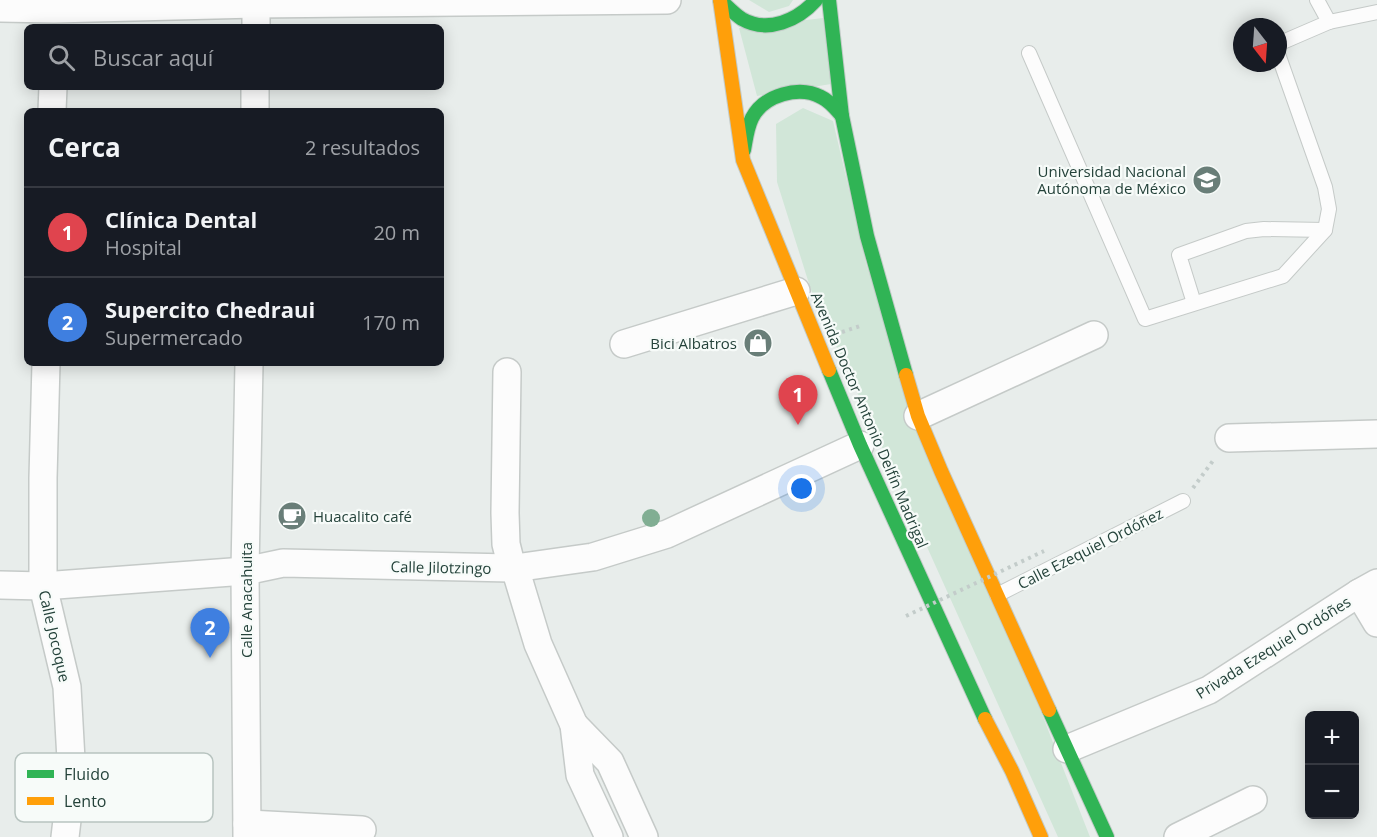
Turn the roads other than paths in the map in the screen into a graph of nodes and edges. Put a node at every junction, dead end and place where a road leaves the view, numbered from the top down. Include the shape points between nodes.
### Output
1 (667, 0) edge
2 (720, 0) edge
3 (816, 0) edge
4 (829, 0) edge
5 (1317, 0) edge
6 (0, 8) edge
7 (256, 10) edge
8 (1377, 12) edge
9 (54, 18) edge
10 (1329, 22) junction
11 (1287, 40) edge
12 (1029, 53) dead end
13 (1284, 72) edge
14 (53, 90) edge
15 (255, 90) edge
16 (52, 108) edge
17 (255, 108) edge
18 (842, 117) junction
19 (743, 160) junction
20 (1325, 230) junction
21 (796, 291) junction
22 (1194, 303) junction
23 (1094, 335) dead end
24 (624, 344) dead end
25 (46, 366) edge
26 (249, 366) edge
27 (507, 372) dead end
28 (918, 416) junction
29 (1377, 434) edge
30 (1229, 438) road end
31 (860, 445) junction
32 (1183, 501) road end
33 (513, 568) junction
34 (245, 571) junction
35 (0, 585) edge
36 (43, 586) junction
37 (1368, 588) edge
38 (997, 595) junction
39 (1377, 623) edge
40 (574, 725) junction
41 (1068, 749) junction
42 (71, 753) edge
43 (1253, 800) dead end
44 (67, 822) edge
45 (247, 830) edge
46 (362, 830) dead end
47 (65, 837) edge
48 (609, 837) edge
49 (644, 837) edge
50 (1041, 837) edge
51 (1107, 837) edge
52 (1178, 837) edge

1 - 7 street
2 - 3 main road via 743,19 758,25 794,18
2 - 19 main road, Avenida Doctor Antonio Delfín Madrigal
4 - 18 main road
5 - 10 lane
6 - 9 street
7 - 9 street
8 - 10 lane
10 - 11 lane
12 - 22 lane via 1145,319
13 - 20 lane via 1325,188 1329,209
14 - 16 street
15 - 17 street
18 - 19 main road via 819,95 799,91 782,94 765,103 753,116 746,133
18 - 28 main road via 867,236
19 - 21 main road, Avenida Doctor Antonio Delfín Madrigal
20 - 22 lane via 1283,276
20 - 22 lane via 1246,231 1179,255
21 - 24 street
21 - 31 main road, Avenida Doctor Antonio Delfín Madrigal
23 - 28 street
25 - 36 street, Calle Jocoque
26 - 34 street, Calle Anacahuita
27 - 33 street via 505,513 506,544
28 - 38 main road
29 - 30 street
31 - 33 street, Calle Jilotzingo via 667,534 592,557
31 - 50 main road, Avenida Doctor Antonio Delfín Madrigal
32 - 38 lane, Calle Ezequiel Ordóñez
33 - 34 street, Calle Jilotzingo via 282,563
33 - 40 street via 538,644
34 - 36 street, Calle Jilotzingo
34 - 45 street, Calle Anacahuita
35 - 36 street, Calle Jilotzingo
36 - 42 street, Calle Jocoque via 67,687
37 - 39 street
37 - 41 street, Privada Ezequiel Ordóñes via 1209,690
38 - 41 main road
40 - 48 street via 580,775
40 - 49 street via 610,762
41 - 51 main road
43 - 52 street
44 - 47 street, Calle Jocoque
45 - 46 street

